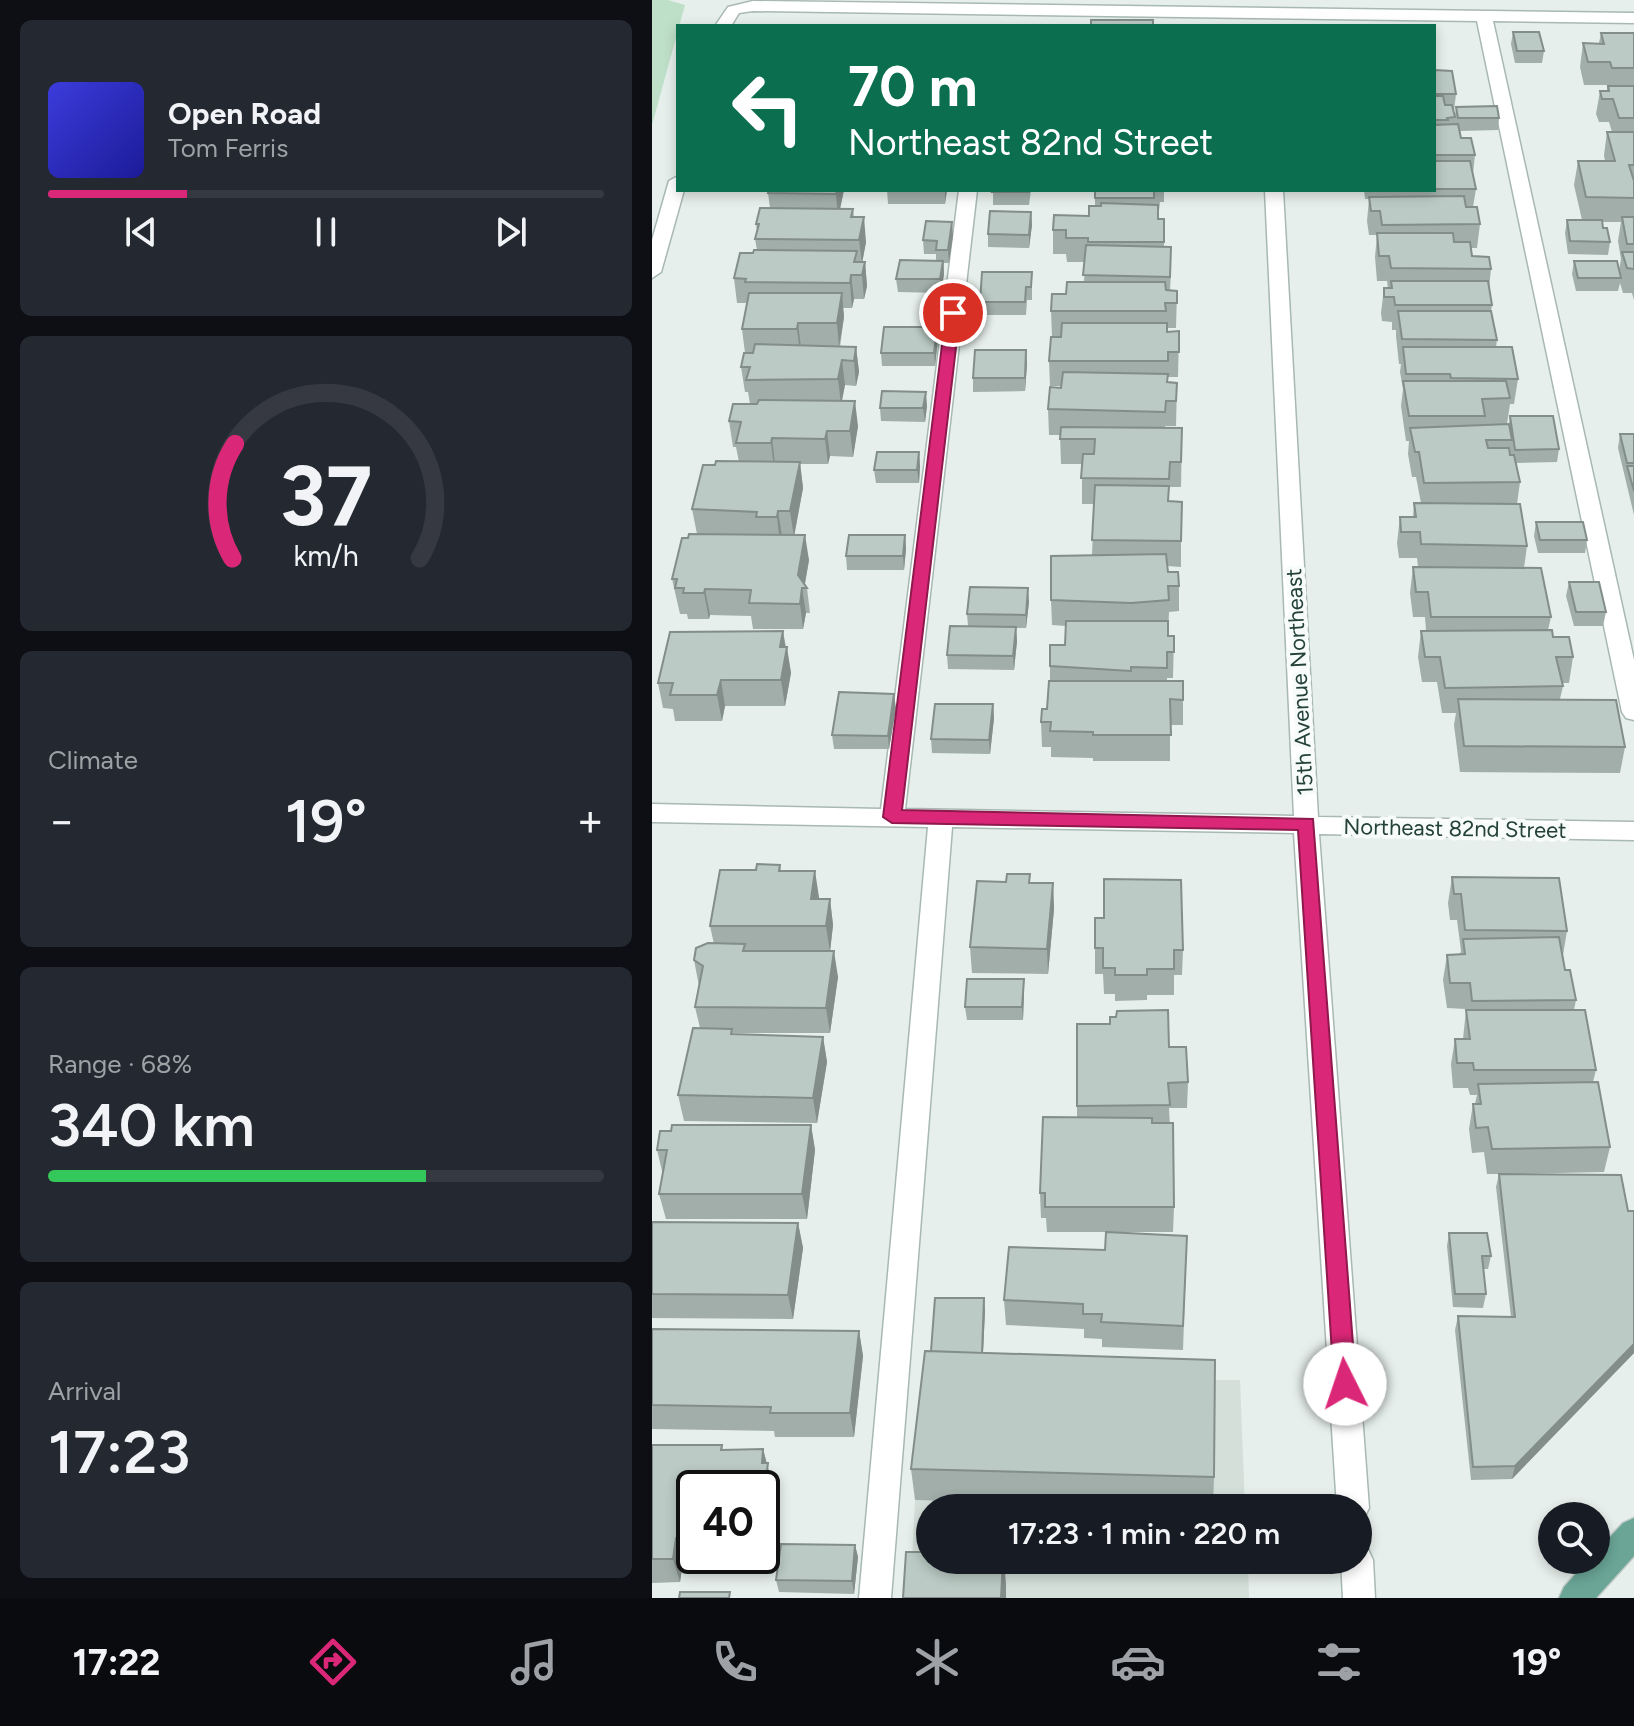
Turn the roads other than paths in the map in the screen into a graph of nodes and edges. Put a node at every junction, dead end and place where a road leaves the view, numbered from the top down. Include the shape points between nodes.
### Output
1 (990, 9) junction
2 (1265, 13) edge
3 (1484, 16) junction
4 (1634, 18) edge
5 (724, 24) edge
6 (988, 24) edge
7 (676, 188) edge
8 (968, 192) edge
9 (1274, 192) edge
10 (652, 272) edge
11 (1634, 712) edge
12 (652, 813) edge
13 (892, 817) junction
14 (941, 817) junction
15 (1306, 824) junction
16 (1634, 831) edge
17 (1352, 1494) edge
18 (1634, 1533) edge
19 (1358, 1574) edge
20 (875, 1598) edge
21 (1359, 1598) edge
22 (1575, 1598) edge

1 - 2 street
1 - 5 street via 753,6 732,10
1 - 6 street
2 - 3 street
3 - 4 street
3 - 11 street
7 - 10 street
8 - 13 street
9 - 15 street, 15th Avenue Northeast
12 - 13 street, Northeast 82nd Street
13 - 14 street, Northeast 82nd Street
14 - 15 street, Northeast 82nd Street
14 - 20 street
15 - 16 street, Northeast 82nd Street
15 - 17 street, 15th Avenue Northeast
18 - 22 main road
19 - 21 street

